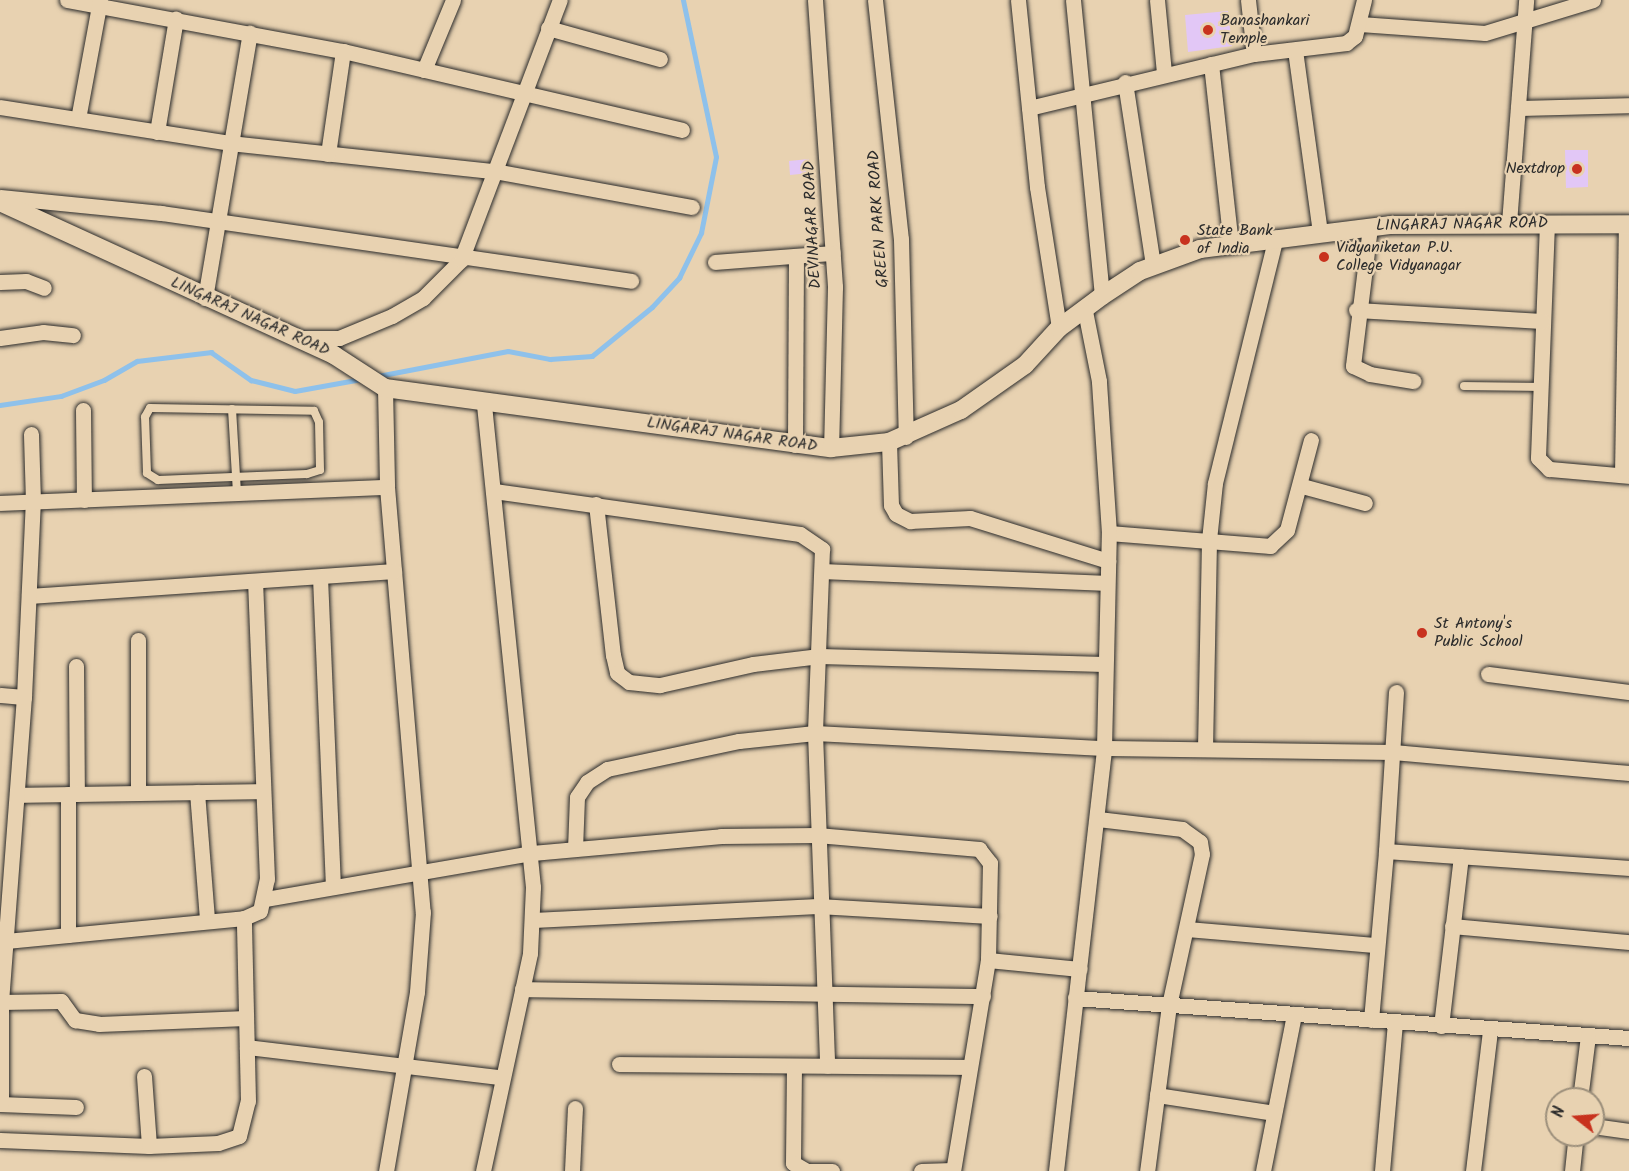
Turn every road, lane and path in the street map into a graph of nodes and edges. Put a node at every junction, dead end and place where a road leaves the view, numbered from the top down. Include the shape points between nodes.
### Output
1 (67, 0) edge
2 (453, 0) edge
3 (560, 0) edge
4 (815, 0) edge
5 (875, 0) edge
6 (1018, 0) edge
7 (1073, 0) edge
8 (1157, 0) edge
9 (1248, 0) edge
10 (1364, 0) edge
11 (1526, 0) edge
12 (1593, 0) edge
13 (99, 2) edge
14 (176, 19) junction
15 (1524, 23) junction
16 (1360, 24) junction
17 (548, 28) junction
18 (250, 33) junction
19 (1295, 50) junction
20 (344, 51) junction
21 (1254, 54) junction
22 (660, 59) dead end
23 (1211, 64) junction
24 (424, 70) junction
25 (1164, 73) junction
26 (1125, 82) junction
27 (1081, 92) junction
28 (521, 93) junction
29 (1629, 105) edge
30 (0, 107) edge
31 (1029, 108) junction
32 (1518, 108) junction
33 (78, 119) junction
34 (682, 130) dead end
35 (157, 132) junction
36 (230, 143) junction
37 (328, 154) junction
38 (494, 171) junction
39 (0, 200) edge
40 (692, 207) dead end
41 (218, 221) junction
42 (1509, 223) junction
43 (1547, 223) junction
44 (1627, 224) edge
45 (1370, 227) junction
46 (1320, 232) junction
47 (1276, 237) junction
48 (1230, 244) junction
49 (833, 253) junction
50 (796, 256) junction
51 (461, 260) junction
52 (715, 262) dead end
53 (1153, 265) junction
54 (631, 281) dead end
55 (0, 282) edge
56 (44, 288) dead end
57 (1102, 296) junction
58 (205, 298) junction
59 (1356, 310) junction
60 (1085, 311) junction
61 (1543, 321) junction
62 (1628, 323) edge
63 (1059, 328) junction
64 (73, 335) dead end
65 (0, 338) edge
66 (296, 338) junction
67 (1413, 381) dead end
68 (380, 385) junction
69 (1464, 386) dead end
70 (1541, 387) junction
71 (1627, 398) edge
72 (484, 403) junction
73 (232, 409) junction
74 (83, 410) dead end
75 (31, 434) dead end
76 (906, 437) junction
77 (1311, 440) dead end
78 (889, 442) junction
79 (795, 445) junction
80 (831, 448) junction
81 (1626, 475) edge
82 (237, 485) junction
83 (1302, 486) junction
84 (387, 487) junction
85 (494, 490) junction
86 (84, 500) junction
87 (33, 502) junction
88 (0, 503) edge
89 (1365, 503) dead end
90 (596, 504) junction
91 (1108, 533) junction
92 (1209, 540) junction
93 (1108, 561) junction
94 (393, 572) junction
95 (824, 572) junction
96 (320, 577) junction
97 (255, 582) junction
98 (1107, 583) junction
99 (29, 596) junction
100 (138, 640) dead end
101 (820, 657) junction
102 (1104, 664) junction
103 (76, 666) dead end
104 (1488, 674) dead end
105 (1396, 692) dead end
106 (1629, 692) edge
107 (0, 695) edge
108 (24, 697) junction
109 (816, 733) junction
110 (1104, 748) junction
111 (1205, 749) junction
112 (1393, 752) junction
113 (1629, 773) edge
114 (263, 791) junction
115 (197, 792) junction
116 (138, 793) junction
117 (72, 794) junction
118 (17, 795) junction
119 (1098, 819) junction
120 (817, 835) junction
121 (574, 849) junction
122 (1386, 851) junction
123 (532, 853) junction
124 (1461, 856) junction
125 (1629, 868) edge
126 (423, 869) junction
127 (333, 886) junction
128 (265, 899) junction
129 (818, 906) junction
130 (990, 916) junction
131 (244, 918) junction
132 (207, 920) junction
133 (533, 920) junction
134 (1452, 926) junction
135 (1186, 929) junction
136 (68, 935) junction
137 (1629, 942) edge
138 (1374, 945) junction
139 (3, 950) edge
140 (988, 960) junction
141 (1080, 969) junction
142 (522, 989) junction
143 (823, 996) junction
144 (983, 996) junction
145 (1075, 998) junction
146 (1, 1002) edge
147 (1169, 1005) junction
148 (1294, 1014) junction
149 (246, 1018) junction
150 (1371, 1020) junction
151 (1395, 1022) junction
152 (1441, 1026) junction
153 (1490, 1030) junction
154 (1588, 1036) junction
155 (1629, 1038) edge
156 (247, 1047) junction
157 (619, 1064) dead end
158 (404, 1066) junction
159 (794, 1066) junction
160 (827, 1066) junction
161 (969, 1067) junction
162 (144, 1076) dead end
163 (500, 1077) junction
164 (1582, 1087) edge
165 (1156, 1095) junction
166 (0, 1104) edge
167 (76, 1107) dead end
168 (575, 1108) dead end
169 (1274, 1113) junction
170 (1605, 1128) edge
171 (1629, 1131) edge
172 (0, 1140) edge
173 (149, 1146) junction
174 (1575, 1147) edge
175 (386, 1171) edge
176 (483, 1171) edge
177 (572, 1171) edge
178 (832, 1171) edge
179 (921, 1171) edge
180 (953, 1171) edge
181 (1056, 1171) edge
182 (1147, 1171) edge
183 (1263, 1171) edge
184 (1382, 1171) edge
185 (1473, 1171) edge
186 (1572, 1171) edge

1 - 13 street
2 - 24 street
3 - 17 street
4 - 49 street, DEVINAGAR ROAD
5 - 76 street, GREEN PARK ROAD via 901,239
6 - 31 street
7 - 27 street
8 - 25 street
9 - 21 street
10 - 16 street
11 - 15 street
12 - 15 street
13 - 14 street
13 - 33 street
14 - 18 street
14 - 35 street
15 - 16 street via 1485,33
15 - 32 street
16 - 19 street via 1346,43
17 - 22 street
17 - 28 street
18 - 20 street
18 - 36 street
19 - 21 street
19 - 46 street
20 - 24 street
20 - 37 street
21 - 23 street
23 - 25 street
23 - 48 street
24 - 28 street
25 - 26 street
26 - 27 street
26 - 53 street
27 - 31 street
27 - 57 street
28 - 34 street
28 - 38 street
29 - 32 street
30 - 33 street
31 - 63 street
32 - 42 street
33 - 35 street
35 - 36 street
36 - 37 street
36 - 41 street
37 - 38 street
38 - 40 street
38 - 51 street
39 - 41 street
39 - 58 street, LINGARAJ NAGAR ROAD
41 - 51 street
41 - 58 street
42 - 43 street, LINGARAJ NAGAR ROAD
42 - 45 street, LINGARAJ NAGAR ROAD
43 - 44 street, LINGARAJ NAGAR ROAD
43 - 61 street
44 - 62 street
45 - 46 street, LINGARAJ NAGAR ROAD
45 - 59 street
46 - 47 street, LINGARAJ NAGAR ROAD
47 - 48 street, LINGARAJ NAGAR ROAD
47 - 92 street via 1224,438
48 - 53 street, LINGARAJ NAGAR ROAD
49 - 50 street
49 - 80 street, DEVINAGAR ROAD
50 - 52 street
50 - 79 street
51 - 54 street
51 - 66 street via 423,298 392,316 339,338
53 - 57 street, LINGARAJ NAGAR ROAD
55 - 56 street via 26,281
57 - 60 street, LINGARAJ NAGAR ROAD
58 - 66 street, LINGARAJ NAGAR ROAD
59 - 61 street
59 - 67 street via 1353,366 1370,374
60 - 63 street, LINGARAJ NAGAR ROAD
60 - 91 street via 1099,381
61 - 70 street
62 - 71 street
63 - 76 street, LINGARAJ NAGAR ROAD via 1025,365 961,410
64 - 65 street via 43,332
66 - 68 street, LINGARAJ NAGAR ROAD via 334,355
68 - 72 street, LINGARAJ NAGAR ROAD
68 - 84 street
69 - 70 lane
70 - 81 street via 1541,464 1561,471
71 - 81 street
72 - 79 street, LINGARAJ NAGAR ROAD
72 - 85 street
73 - 82 lane
73 - 82 lane via 314,411 322,454 316,473
73 - 82 lane via 150,408 145,417 146,462 147,472 158,480
74 - 86 street
75 - 87 street
76 - 78 street, LINGARAJ NAGAR ROAD
77 - 83 street
78 - 80 street, LINGARAJ NAGAR ROAD
78 - 93 street via 891,505 896,514 910,521 970,518
79 - 80 street, LINGARAJ NAGAR ROAD
82 - 84 street
82 - 86 street
83 - 89 street
83 - 92 street via 1281,541 1270,546
84 - 94 street
85 - 90 street
85 - 123 street
86 - 87 street
87 - 88 street
87 - 99 street
90 - 95 street via 800,534 822,549
90 - 101 street via 613,655 617,673 629,682 660,685 753,664
91 - 92 street
91 - 93 street
92 - 111 street
93 - 98 street
94 - 96 street
94 - 126 street
95 - 98 street
95 - 101 street
96 - 97 street
96 - 127 street
97 - 99 street
97 - 114 street
98 - 102 street
99 - 108 street
100 - 116 street
101 - 102 street
101 - 109 street
102 - 110 street
103 - 117 street
104 - 106 street
105 - 112 street
107 - 108 street
108 - 118 street
109 - 110 street
109 - 120 street
109 - 121 street via 739,741 608,769 587,782 577,796
110 - 111 street
110 - 119 street
111 - 112 street
112 - 113 street
112 - 122 street
114 - 115 street
114 - 128 street
115 - 116 street
115 - 132 street
116 - 117 street
117 - 118 street
117 - 136 street
118 - 139 street
119 - 135 street via 1193,834 1202,854
119 - 141 street
120 - 121 street via 721,836
120 - 129 street
120 - 130 street via 979,849 990,864
121 - 123 street
122 - 124 street
122 - 138 street
123 - 126 street
123 - 133 street
124 - 125 street
124 - 134 street
126 - 127 street
126 - 158 street via 417,992
127 - 128 street
128 - 131 street via 260,911
129 - 130 street
129 - 133 street
129 - 143 street
130 - 140 street
131 - 132 street
131 - 149 street
132 - 136 street
133 - 142 street
134 - 137 street
134 - 152 street
135 - 138 street
135 - 147 street
136 - 139 street
138 - 150 street
139 - 146 street
140 - 141 street
140 - 144 street
141 - 145 street
142 - 143 street
142 - 163 street
143 - 144 street
143 - 160 street
144 - 161 street
145 - 147 street
145 - 181 street
146 - 149 street via 61,1001 75,1020 99,1024
146 - 166 street
147 - 148 street
147 - 165 street
148 - 150 street
148 - 169 street
149 - 156 street
150 - 151 street
151 - 152 street
151 - 184 street
152 - 153 street
153 - 154 street
153 - 185 street
154 - 155 street
154 - 164 street
156 - 158 street
156 - 173 street via 247,1115 239,1136 218,1143
157 - 159 street
158 - 163 street
158 - 175 street
159 - 160 street
159 - 178 street via 793,1163 807,1171
160 - 161 street
161 - 180 street
162 - 173 street
163 - 176 street
165 - 169 street
165 - 182 street
166 - 167 street
168 - 177 street
169 - 183 street
170 - 171 street
172 - 173 street
174 - 186 street
179 - 180 street

